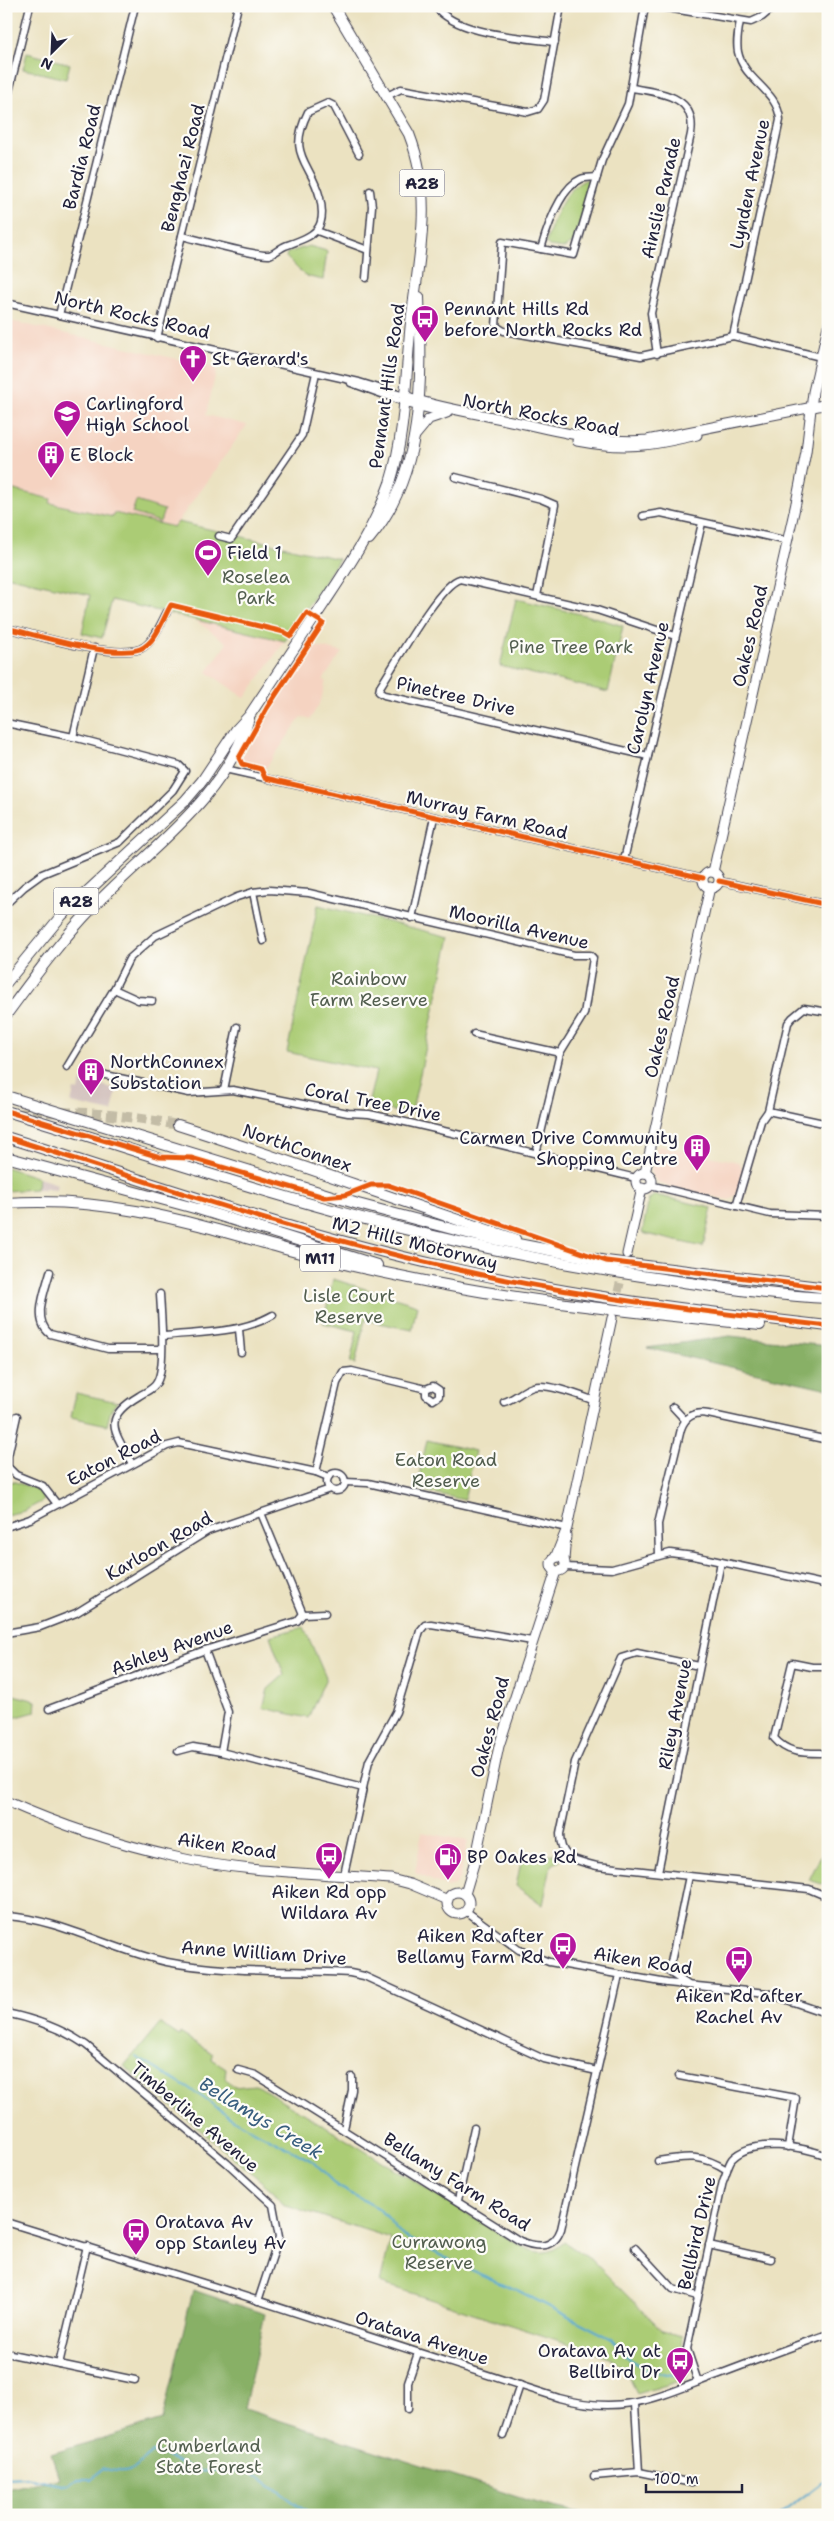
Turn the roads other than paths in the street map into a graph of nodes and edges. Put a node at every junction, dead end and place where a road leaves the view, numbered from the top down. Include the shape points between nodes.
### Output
1 (30, 6) edge
2 (135, 6) edge
3 (238, 6) edge
4 (333, 6) edge
5 (435, 6) edge
6 (560, 6) edge
7 (645, 6) edge
8 (655, 6) edge
9 (775, 6) edge
10 (682, 9) edge
11 (740, 21) junction
12 (555, 42) junction
13 (632, 88) junction
14 (387, 96) junction
15 (6, 104) edge
16 (359, 154) dead end
17 (597, 178) junction
18 (370, 191) dead end
19 (317, 232) junction
20 (182, 236) junction
21 (541, 249) junction
22 (368, 250) junction
23 (366, 278) dead end
24 (418, 278) junction
25 (6, 303) edge
26 (59, 315) junction
27 (828, 326) edge
28 (733, 336) junction
29 (157, 338) junction
30 (657, 354) junction
31 (821, 357) junction
32 (316, 373) junction
33 (404, 399) junction
34 (418, 404) junction
35 (828, 404) edge
36 (811, 407) junction
37 (449, 414) junction
38 (740, 422) junction
39 (414, 437) junction
40 (455, 477) dead end
41 (643, 516) dead end
42 (702, 523) junction
43 (219, 536) dead end
44 (788, 540) junction
45 (359, 551) junction
46 (537, 596) junction
47 (167, 612) dead end
48 (6, 628) edge
49 (675, 636) junction
50 (94, 648) junction
51 (249, 716) junction
52 (6, 722) edge
53 (73, 737) junction
54 (648, 756) junction
55 (225, 769) junction
56 (202, 781) junction
57 (434, 817) junction
58 (624, 860) junction
59 (713, 872) junction
60 (703, 878) junction
61 (719, 881) junction
62 (710, 887) junction
63 (253, 892) junction
64 (6, 904) edge
65 (828, 905) edge
66 (412, 918) junction
67 (263, 941) dead end
68 (6, 983) edge
69 (114, 989) junction
70 (152, 1001) dead end
71 (828, 1012) edge
72 (6, 1015) edge
73 (238, 1027) dead end
74 (474, 1034) dead end
75 (560, 1053) junction
76 (67, 1067) dead end
77 (101, 1074) dead end
78 (224, 1090) junction
79 (6, 1096) edge
80 (6, 1111) edge
81 (768, 1111) junction
82 (828, 1124) edge
83 (178, 1125) tunnel mouth
84 (6, 1137) edge
85 (6, 1152) edge
86 (536, 1154) junction
87 (6, 1157) edge
88 (31, 1164) junction
89 (645, 1173) junction
90 (636, 1178) junction
91 (646, 1187) junction
92 (6, 1203) edge
93 (736, 1206) junction
94 (828, 1216) edge
95 (627, 1254) tunnel mouth
96 (606, 1261) junction
97 (50, 1272) dead end
98 (454, 1287) junction
99 (828, 1288) edge
100 (160, 1294) dead end
101 (828, 1298) edge
102 (273, 1315) dead end
103 (612, 1318) dead end
104 (828, 1326) edge
105 (239, 1328) junction
106 (828, 1333) edge
107 (163, 1336) junction
108 (161, 1350) junction
109 (241, 1352) dead end
110 (426, 1389) dead end
111 (595, 1401) junction
112 (504, 1402) dead end
113 (673, 1407) dead end
114 (17, 1416) dead end
115 (685, 1420) junction
116 (828, 1440) edge
117 (132, 1464) junction
118 (316, 1472) junction
119 (328, 1477) junction
120 (345, 1482) junction
121 (330, 1490) junction
122 (57, 1504) junction
123 (261, 1513) junction
124 (6, 1527) edge
125 (566, 1531) junction
126 (659, 1555) junction
127 (555, 1558) junction
128 (722, 1562) junction
129 (565, 1563) junction
130 (556, 1571) junction
131 (828, 1585) edge
132 (325, 1613) dead end
133 (304, 1614) junction
134 (6, 1633) edge
135 (532, 1641) junction
136 (205, 1650) junction
137 (828, 1661) edge
138 (699, 1666) junction
139 (49, 1709) dead end
140 (178, 1750) dead end
141 (221, 1752) junction
142 (820, 1754) dead end
143 (363, 1788) junction
144 (6, 1801) edge
145 (658, 1872) junction
146 (344, 1875) junction
147 (689, 1876) junction
148 (465, 1894) junction
149 (828, 1897) edge
150 (448, 1900) junction
151 (466, 1911) junction
152 (6, 1916) edge
153 (620, 1975) junction
154 (691, 1985) junction
155 (6, 2013) edge
156 (828, 2014) edge
157 (238, 2070) dead end
158 (597, 2071) junction
159 (679, 2076) dead end
160 (352, 2077) dead end
161 (474, 2128) dead end
162 (344, 2129) junction
163 (788, 2147) junction
164 (828, 2156) edge
165 (658, 2161) dead end
166 (728, 2170) junction
167 (458, 2200) junction
168 (6, 2222) edge
169 (709, 2245) junction
170 (87, 2246) junction
171 (635, 2248) dead end
172 (771, 2259) dead end
173 (697, 2296) junction
174 (258, 2301) junction
175 (828, 2334) edge
176 (6, 2353) edge
177 (418, 2353) junction
178 (59, 2364) junction
179 (135, 2380) dead end
180 (698, 2382) junction
181 (520, 2385) junction
182 (635, 2404) junction
183 (408, 2409) dead end
184 (503, 2436) dead end
185 (639, 2472) junction
186 (594, 2476) dead end
187 (692, 2483) dead end

1 - 15 street
2 - 26 street, Bardia Road
3 - 20 street, Benghazi Road
4 - 14 highway, Pennant Hills Road / A28
5 - 12 street via 450,20 472,29
6 - 12 street
7 - 13 street
8 - 10 street
9 - 11 street via 757,20
10 - 11 street
11 - 28 street, Lynden Avenue via 737,43 740,59 749,76 773,100 780,120
12 - 14 street via 543,103 534,111 401,89
13 - 17 street
13 - 30 street, Ainslie Parade via 675,98 687,110 691,125 651,308
14 - 24 highway, Pennant Hills Road / A28 via 409,134 420,170 424,208
16 - 19 street via 332,104 326,103 308,112 300,129 299,144 321,201 322,218
17 - 21 street via 584,178 570,188 550,221
17 - 21 street via 574,255
18 - 22 street via 372,206
19 - 20 street via 268,255
19 - 22 street
20 - 29 street, Benghazi Road
21 - 30 street via 502,242 496,322 499,329 641,356
22 - 23 street
24 - 33 highway, Pennant Hills Road / A28
24 - 34 highway, Pennant Hills Road / A28
25 - 26 street, North Rocks Road
26 - 29 street, North Rocks Road
27 - 31 main road, Oakes Road
28 - 30 street
28 - 31 street
29 - 32 street, North Rocks Road
31 - 36 main road, Oakes Road
32 - 33 street, North Rocks Road via 360,382
32 - 43 street via 302,435 231,539
33 - 34 main road, North Rocks Road
33 - 45 highway, Pennant Hills Road / A28 via 390,482
34 - 37 main road, North Rocks Road
34 - 38 main road, North Rocks Road via 580,436 617,440 647,440
34 - 39 highway, Pennant Hills Road / A28
35 - 36 main road, North Rocks Road
36 - 38 main road, North Rocks Road
36 - 44 main road, Oakes Road via 806,452
37 - 38 main road, North Rocks Road via 620,448 664,442
37 - 39 main road via 429,419
39 - 45 highway, Pennant Hills Road / A28 via 397,494 381,525
40 - 46 street via 555,505
41 - 42 street via 661,513
42 - 44 street
42 - 49 street, Carolyn Avenue
44 - 59 main road, Oakes Road
45 - 51 highway, Pennant Hills Road / A28
46 - 49 street, Pinetree Drive via 597,610
46 - 54 street, Pinetree Drive via 460,579 454,581 425,617 379,692
47 - 50 street via 155,635 142,649
48 - 50 street
49 - 54 street, Carolyn Avenue
50 - 53 street
51 - 55 highway, Pennant Hills Road / A28 via 244,735
51 - 56 highway, Pennant Hills Road / A28
52 - 53 street
53 - 64 street via 179,765 185,769 184,776 120,842 42,874
54 - 58 street, Carolyn Avenue
55 - 56 highway via 217,769
55 - 57 street, Murray Farm Road
55 - 72 highway, Pennant Hills Road / A28 via 191,812 94,906 54,950
56 - 68 highway, Pennant Hills Road / A28 via 173,812 62,914
57 - 58 street, Murray Farm Road
57 - 66 street
58 - 60 street, Murray Farm Road
59 - 60 main road via 708,872
59 - 61 main road
60 - 62 main road
61 - 62 main road
61 - 65 street
62 - 89 main road, Oakes Road
63 - 66 street via 309,892
63 - 67 street
63 - 69 street via 155,936 129,959
66 - 75 street, Moorilla Avenue via 594,958 584,1014
69 - 70 street via 138,1000
69 - 76 street
71 - 81 street via 809,1007 792,1018
73 - 78 street
74 - 75 street
75 - 86 street, Moorilla Avenue
77 - 78 street, Coral Tree Drive via 189,1093
78 - 86 street, Coral Tree Drive via 348,1113 370,1114
79 - 96 highway via 389,1213 482,1237
80 - 101 highway, M2 Hills Motorway via 315,1205 468,1244 641,1276 788,1297
81 - 82 street
81 - 93 street via 761,1121
83 - 96 highway, NorthConnex via 509,1237
84 - 104 highway, M2 Hills Motorway via 294,1227 440,1266 639,1303
85 - 88 highway
86 - 90 street, Coral Tree Drive
87 - 88 highway
88 - 98 highway via 198,1209
89 - 90 main road
89 - 91 main road via 652,1179
90 - 91 main road via 637,1184
91 - 93 street
91 - 95 main road
92 - 98 highway, M11 via 59,1202 130,1208 329,1260
93 - 94 street via 770,1214
96 - 99 highway
97 - 108 street via 40,1319 50,1334 113,1349
98 - 106 highway via 594,1308
100 - 107 street
102 - 105 street via 260,1323
103 - 111 main road
105 - 107 street
105 - 109 street
107 - 108 street
108 - 117 street via 157,1383 124,1404 115,1417 115,1432
110 - 118 street via 352,1371 343,1372 337,1383
111 - 112 street via 540,1385
111 - 125 main road
113 - 115 street
114 - 122 street via 8,1467 16,1475 44,1486
115 - 116 street via 702,1412
115 - 126 street via 680,1429 658,1524
117 - 118 street, Eaton Road via 179,1443
117 - 122 street, Eaton Road
118 - 119 street, Eaton Road
119 - 120 street via 339,1473
119 - 121 street via 326,1482
120 - 121 street via 339,1491
120 - 125 street via 368,1483
121 - 123 street, Karloon Road
122 - 124 street, Eaton Road via 30,1519
123 - 133 street
123 - 134 street, Karloon Road via 216,1527 199,1536 63,1619
125 - 127 main road
125 - 129 main road
126 - 128 street via 670,1553
126 - 129 street via 612,1570
127 - 129 main road via 560,1557
127 - 130 main road via 551,1566
128 - 131 street
128 - 138 street, Riley Avenue
129 - 130 main road via 560,1571
130 - 135 main road, Oakes Road
132 - 133 street, Ashley Avenue
133 - 136 street, Ashley Avenue via 297,1621
135 - 143 street via 425,1625 420,1630 396,1712 369,1761
135 - 148 main road, Oakes Road via 499,1746
136 - 139 street, Ashley Avenue
136 - 141 street via 228,1712
137 - 142 street via 825,1666 812,1667 792,1663 774,1738 795,1753
138 - 145 street, Riley Avenue
138 - 145 street via 637,1653 621,1658 575,1762 566,1797 560,1834 564,1853 572,1859 597,1866
140 - 141 street via 193,1747
141 - 143 street
143 - 146 street
144 - 146 main road, Aiken Road via 121,1842 176,1857 222,1865
145 - 147 street
146 - 150 main road, Aiken Road via 401,1881
147 - 149 street via 809,1889
147 - 154 street via 669,1972
148 - 150 main road via 454,1892
148 - 151 main road via 469,1904
150 - 151 main road via 448,1908 454,1913
151 - 153 street, Aiken Road via 518,1950 534,1958
152 - 158 street, Anne William Drive via 35,1921 166,1962 364,1976 544,2059
153 - 154 street, Aiken Road
153 - 158 street, Bellamy Farm Road
154 - 156 street, Aiken Road via 767,1992
155 - 174 street, Timberline Avenue via 60,2030 86,2045 265,2196 273,2206 279,2237
157 - 162 street, Bellamy Farm Road via 256,2075
158 - 167 street, Bellamy Farm Road via 561,2228 554,2242 533,2246 520,2241
159 - 163 street via 796,2098
160 - 162 street
161 - 167 street
162 - 167 street, Bellamy Farm Road
163 - 164 street, Bellbird Drive
163 - 166 street, Bellbird Drive via 751,2148 732,2159
165 - 166 street via 704,2157
166 - 169 street, Bellbird Drive
168 - 170 street, Oratava Avenue
169 - 172 street
169 - 173 street, Bellbird Drive
170 - 174 street, Oratava Avenue
170 - 178 street
171 - 173 street via 673,2289
173 - 180 street, Bellbird Drive via 688,2349
174 - 177 street, Oratava Avenue
175 - 180 street, Oratava Avenue
176 - 178 street
177 - 181 street, Oratava Avenue
177 - 183 street via 408,2382
178 - 179 street
180 - 182 street, Oratava Avenue
181 - 182 street, Oratava Avenue via 588,2405
181 - 184 street
182 - 185 street
185 - 186 street
185 - 187 street

